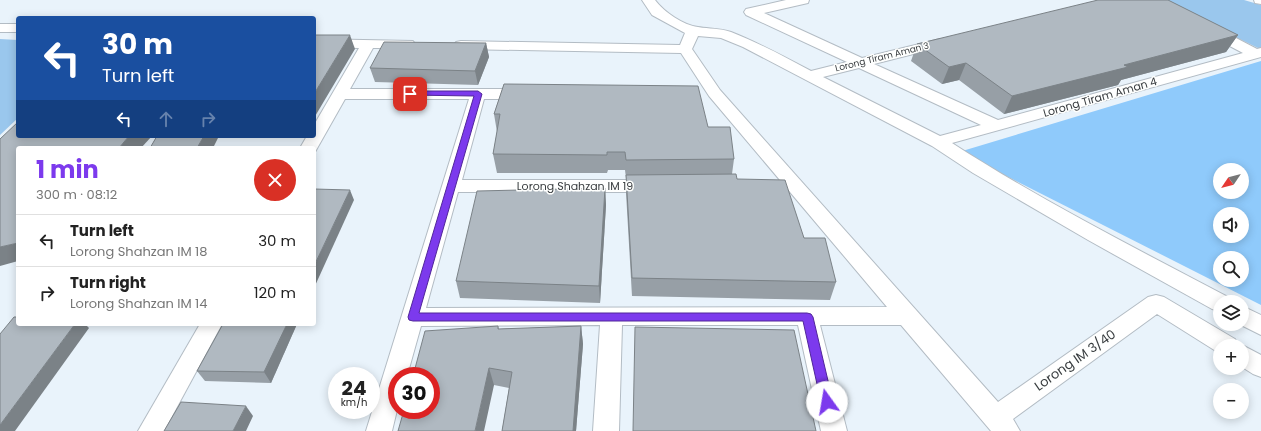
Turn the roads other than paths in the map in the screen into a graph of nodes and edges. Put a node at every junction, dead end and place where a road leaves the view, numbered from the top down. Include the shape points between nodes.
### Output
1 (648, 0) edge
2 (804, 0) edge
3 (1196, 23) edge
4 (0, 28) edge
5 (16, 28) edge
6 (693, 31) junction
7 (950, 40) edge
8 (316, 43) edge
9 (368, 44) junction
10 (423, 45) edge
11 (446, 45) edge
12 (685, 49) junction
13 (1259, 53) edge
14 (859, 62) junction
15 (811, 75) junction
16 (339, 94) junction
17 (478, 94) junction
18 (542, 94) edge
19 (997, 126) junction
20 (316, 134) edge
21 (938, 142) junction
22 (771, 185) edge
23 (794, 185) junction
24 (452, 186) junction
25 (669, 186) edge
26 (1213, 299) edge
27 (906, 316) junction
28 (413, 317) junction
29 (807, 317) junction
30 (611, 318) junction
31 (1249, 319) edge
32 (210, 326) edge
33 (1261, 326) edge
34 (1215, 339) edge
35 (1249, 359) edge
36 (1261, 367) edge
37 (1001, 424) edge
38 (151, 431) edge
39 (379, 431) edge
40 (606, 431) edge
41 (834, 431) edge

1 - 6 street via 664,17
2 - 14 street via 751,12
3 - 13 street
4 - 5 street
6 - 12 street
6 - 15 street via 715,32 736,38
7 - 14 street, Lorong Tiram Aman 3
8 - 9 street
9 - 10 street
9 - 16 street
11 - 12 street
12 - 23 street via 706,93
13 - 19 street, Lorong Tiram Aman 4
14 - 15 street, Lorong Tiram Aman 3
14 - 19 street
15 - 21 street
16 - 17 street
16 - 20 street
17 - 18 street
17 - 24 street
19 - 21 street, Lorong Tiram Aman 4
21 - 26 street via 979,169
22 - 23 street
23 - 27 street
24 - 25 street, Lorong Shahzan IM 19
24 - 28 street
27 - 29 street
27 - 37 street
28 - 30 street
28 - 39 street
29 - 30 street
29 - 41 street
30 - 40 street
31 - 33 street
32 - 38 street
34 - 37 street, Lorong IM 3/40 via 1156,303
35 - 36 street

